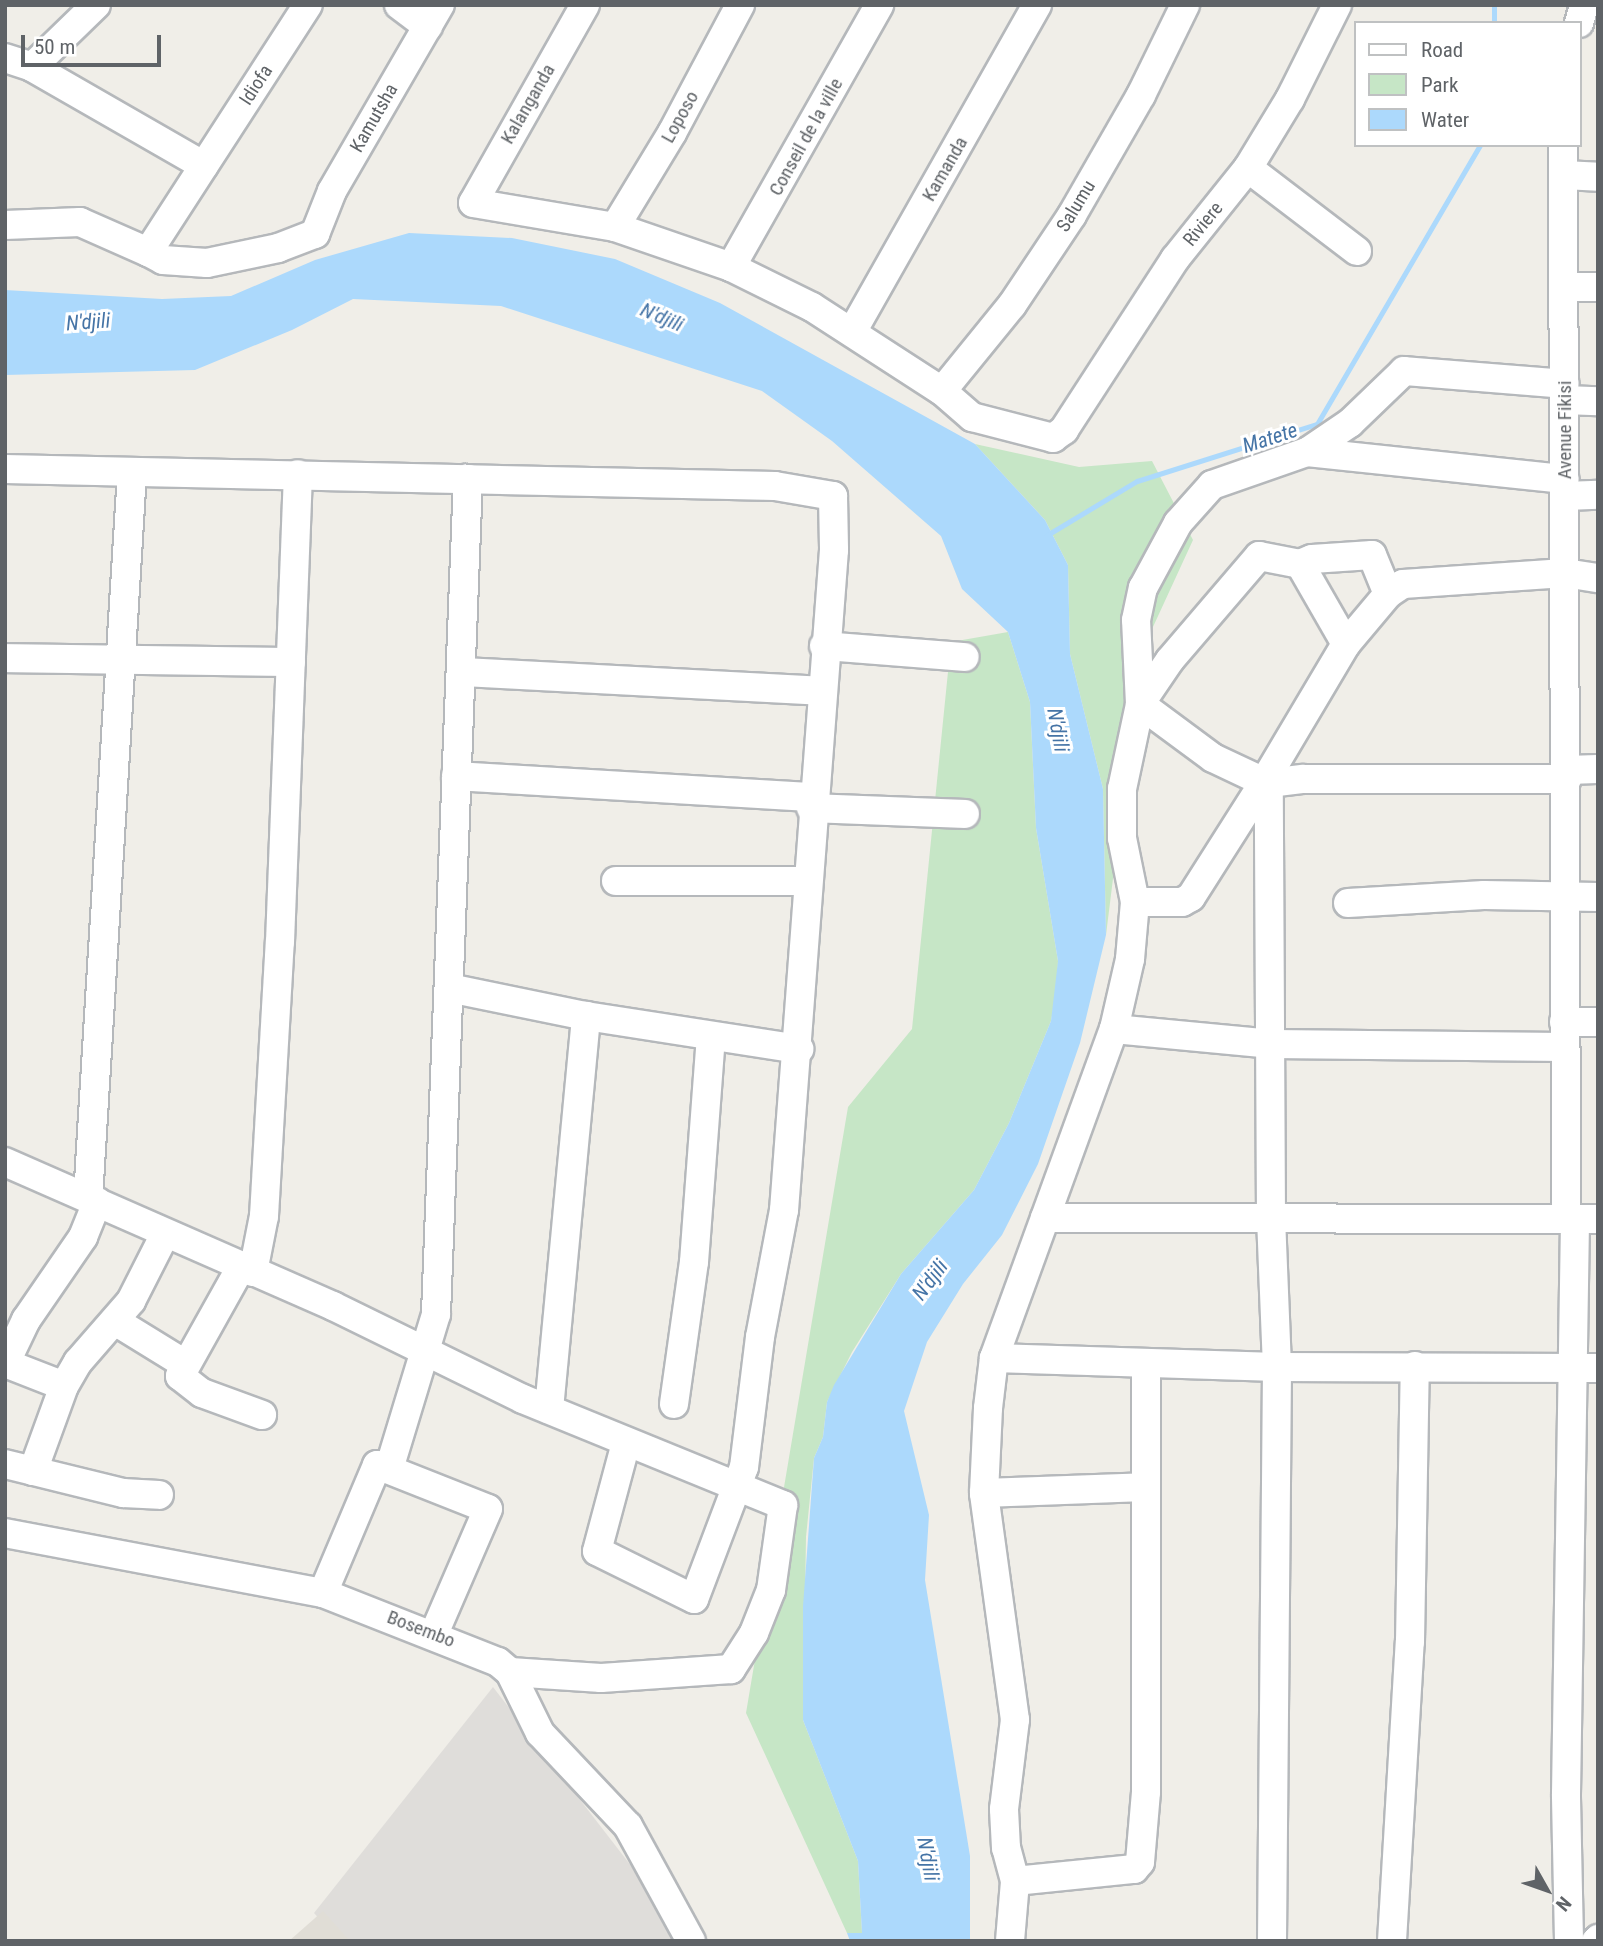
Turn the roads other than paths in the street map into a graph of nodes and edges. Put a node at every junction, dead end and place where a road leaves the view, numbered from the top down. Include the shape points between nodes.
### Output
1 (96, 5) edge
2 (308, 5) edge
3 (400, 5) edge
4 (586, 5) edge
5 (740, 5) edge
6 (879, 5) edge
7 (1037, 5) edge
8 (1185, 5) edge
9 (1337, 5) edge
10 (434, 16) edge
11 (5, 58) edge
12 (32, 66) junction
13 (1563, 147) edge
14 (204, 166) junction
15 (1248, 168) junction
16 (1564, 175) junction
17 (1598, 177) edge
18 (5, 225) edge
19 (615, 227) junction
20 (1357, 251) dead end
21 (148, 252) junction
22 (731, 267) junction
23 (1566, 287) junction
24 (1598, 287) edge
25 (852, 332) junction
26 (942, 391) junction
27 (1564, 392) junction
28 (1598, 401) edge
29 (1307, 452) junction
30 (5, 469) edge
31 (132, 472) junction
32 (298, 474) junction
33 (468, 479) junction
34 (1565, 487) junction
35 (1598, 495) edge
36 (1300, 564) junction
37 (1565, 573) junction
38 (1598, 578) edge
39 (1388, 594) junction
40 (1346, 644) junction
41 (824, 646) junction
42 (965, 657) dead end
43 (5, 658) edge
44 (122, 660) junction
45 (291, 662) junction
46 (463, 672) junction
47 (820, 691) junction
48 (1140, 704) junction
49 (1598, 769) edge
50 (1567, 775) junction
51 (456, 776) junction
52 (1267, 782) junction
53 (812, 802) junction
54 (965, 814) dead end
55 (616, 881) dead end
56 (808, 881) junction
57 (1566, 896) junction
58 (1598, 897) edge
59 (1135, 902) junction
60 (1348, 903) dead end
61 (449, 988) junction
62 (586, 1016) junction
63 (1598, 1022) edge
64 (1114, 1029) junction
65 (1564, 1035) junction
66 (711, 1038) junction
67 (1272, 1044) junction
68 (799, 1049) junction
69 (7, 1165) edge
70 (93, 1200) junction
71 (1271, 1217) junction
72 (1045, 1218) junction
73 (1580, 1219) edge
74 (165, 1234) junction
75 (247, 1270) junction
76 (115, 1321) junction
77 (425, 1352) junction
78 (994, 1357) junction
79 (5, 1364) edge
80 (185, 1364) junction
81 (1146, 1364) junction
82 (1415, 1366) junction
83 (1278, 1367) junction
84 (1585, 1368) edge
85 (64, 1386) junction
86 (674, 1404) dead end
87 (549, 1409) junction
88 (262, 1415) dead end
89 (626, 1443) junction
90 (5, 1464) edge
91 (389, 1469) junction
92 (33, 1471) junction
93 (734, 1488) junction
94 (1144, 1488) junction
95 (984, 1493) junction
96 (159, 1495) dead end
97 (5, 1534) edge
98 (323, 1593) junction
99 (434, 1634) junction
100 (510, 1672) junction
101 (1014, 1881) junction
102 (691, 1941) edge
103 (1010, 1941) edge
104 (1272, 1941) edge
105 (1392, 1941) edge
106 (1569, 1941) edge

1 - 12 street
2 - 14 street, Idiofa
3 - 10 street
4 - 19 street, Kalanganda via 473,203
5 - 19 street, Loposo via 673,133
6 - 22 street, Conseil de la ville
7 - 25 street, Kamanda
8 - 26 street, Salumu via 1141,95 1072,215 1012,305
9 - 15 street, Riviere via 1290,99
10 - 21 street, Kamutsha via 331,191 315,234 278,248 206,263 163,260
11 - 12 street
12 - 14 street
13 - 16 street, Avenue Fikisi
14 - 21 street, Idiofa
15 - 20 street
15 - 26 street, Riviere via 1175,259 1059,436 972,417
16 - 17 street
16 - 23 street, Avenue Fikisi
18 - 21 street via 80,222
19 - 22 street
22 - 25 street
23 - 24 street
23 - 27 street, Avenue Fikisi
25 - 26 street
27 - 28 street
27 - 29 street via 1404,371 1350,423
27 - 34 street, Avenue Fikisi
29 - 34 street
29 - 48 street via 1223,479 1195,500 1178,523 1139,601
30 - 31 street
31 - 32 street
31 - 44 street
32 - 33 street
32 - 45 street
33 - 41 street via 751,485 828,492 835,504
33 - 46 street
34 - 35 street
34 - 37 street, Avenue Fikisi
36 - 39 street via 1372,555
36 - 40 street
36 - 48 street via 1259,556 1170,660
37 - 38 street
37 - 39 street via 1420,580
37 - 50 street, Avenue Fikisi
39 - 40 street
40 - 52 street
41 - 42 street
41 - 47 street
43 - 44 street
44 - 45 street
44 - 70 street
45 - 75 street via 264,1216
46 - 47 street
46 - 51 street
47 - 53 street
48 - 52 street via 1213,758
48 - 59 street via 1122,789 1122,838
49 - 50 street
50 - 52 street
50 - 57 street, Avenue Fikisi
51 - 53 street
51 - 61 street
52 - 59 street via 1191,897 1182,902
52 - 67 street
53 - 54 street
53 - 56 street
55 - 56 street
56 - 68 street
57 - 58 street
57 - 60 street via 1484,895
57 - 65 street, Avenue Fikisi
59 - 64 street via 1130,959
61 - 62 street
61 - 77 street via 436,1314
62 - 66 street
62 - 87 street
63 - 65 street
64 - 67 street
64 - 72 street
65 - 67 street
65 - 73 street, Avenue Fikisi
66 - 68 street
66 - 86 street via 692,1275
67 - 71 street
68 - 93 street via 784,1210 760,1337 750,1436
69 - 70 street
70 - 74 street
70 - 79 street via 83,1237 26,1320
71 - 72 street
71 - 73 street
71 - 83 street
72 - 78 street
73 - 84 street, Avenue Fikisi
74 - 75 street
74 - 76 street via 131,1301
75 - 77 street
75 - 80 street
76 - 80 street
76 - 85 street
77 - 87 street
77 - 91 street
78 - 81 street
78 - 95 street
79 - 85 street
80 - 88 street via 182,1380 202,1393
81 - 83 street
81 - 94 street
82 - 83 street
82 - 84 street
82 - 105 street via 1410,1642
83 - 104 street
84 - 106 street, Avenue Fikisi via 1566,1794
85 - 92 street
87 - 89 street
89 - 93 street
89 - 93 street via 597,1551 691,1599 696,1597
90 - 92 street
91 - 98 street via 377,1465
91 - 99 street via 489,1512
92 - 96 street via 123,1493
93 - 100 street via 766,1496 783,1508 771,1590 754,1633 731,1670 601,1678
94 - 95 street
94 - 101 street via 1146,1792 1140,1862 1134,1869
95 - 101 street via 1013,1696 1004,1833
97 - 98 street, Bosembo
98 - 99 street, Bosembo
99 - 100 street, Bosembo via 479,1652
100 - 102 street via 540,1732 628,1826
101 - 103 street

